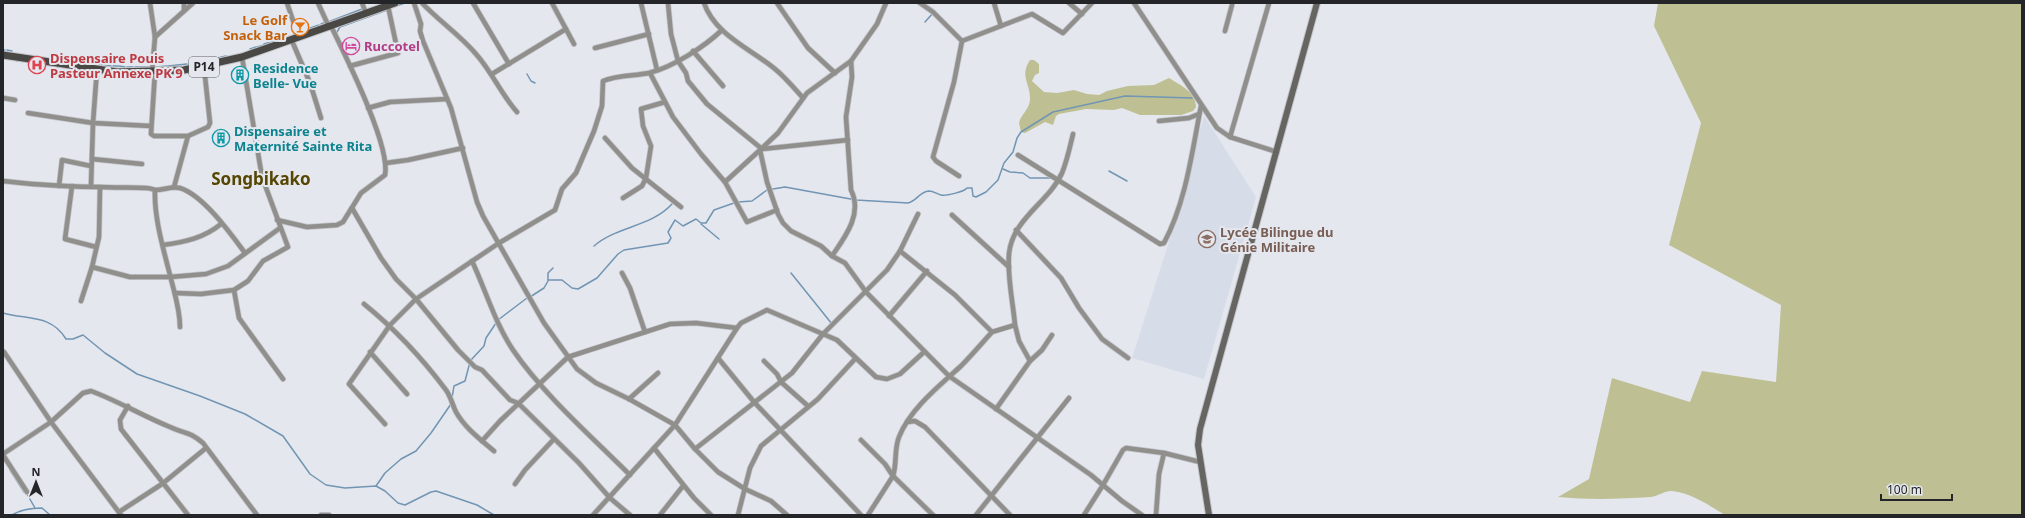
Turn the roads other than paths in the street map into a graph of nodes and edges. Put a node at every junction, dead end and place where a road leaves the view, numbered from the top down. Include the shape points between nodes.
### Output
1 (150, 3) edge
2 (184, 3) edge
3 (193, 3) edge
4 (287, 3) edge
5 (318, 3) edge
6 (362, 3) edge
7 (414, 3) edge
8 (422, 3) edge
9 (473, 3) edge
10 (552, 3) edge
11 (641, 3) edge
12 (668, 3) edge
13 (704, 3) edge
14 (777, 3) edge
15 (886, 3) edge
16 (920, 3) edge
17 (994, 3) edge
18 (1068, 3) edge
19 (1092, 3) edge
20 (1134, 3) edge
21 (1269, 3) edge
22 (1317, 3) edge
23 (392, 4) edge
24 (1231, 4) edge
25 (184, 10) junction
26 (366, 14) junction
27 (1082, 14) junction
28 (330, 26) junction
29 (1001, 26) junction
30 (566, 28) junction
31 (722, 30) junction
32 (1225, 31) dead end
33 (649, 34) junction
34 (155, 37) junction
35 (295, 39) junction
36 (962, 41) junction
37 (574, 44) dead end
38 (595, 48) dead end
39 (693, 51) junction
40 (3, 54) edge
41 (242, 57) junction
42 (678, 61) junction
43 (851, 61) junction
44 (509, 64) junction
45 (350, 66) junction
46 (204, 67) junction
47 (98, 69) junction
48 (657, 70) junction
49 (154, 72) junction
50 (650, 73) junction
51 (835, 73) junction
52 (492, 74) junction
53 (723, 86) dead end
54 (3, 98) edge
55 (803, 98) junction
56 (447, 99) junction
57 (15, 100) dead end
58 (666, 102) junction
59 (1201, 106) junction
60 (368, 108) junction
61 (517, 112) dead end
62 (28, 113) dead end
63 (1199, 114) junction
64 (321, 118) dead end
65 (1159, 121) dead end
66 (93, 124) junction
67 (151, 126) junction
68 (1073, 134) dead end
69 (188, 136) junction
70 (1230, 137) junction
71 (606, 138) dead end
72 (848, 140) junction
73 (463, 148) junction
74 (761, 150) junction
75 (1277, 152) junction
76 (1018, 155) dead end
77 (92, 159) junction
78 (386, 163) junction
79 (142, 164) dead end
80 (92, 166) junction
81 (959, 176) dead end
82 (646, 178) junction
83 (1057, 179) junction
84 (3, 181) edge
85 (725, 182) junction
86 (59, 186) junction
87 (72, 186) junction
88 (91, 186) junction
89 (100, 187) junction
90 (174, 187) junction
91 (155, 190) junction
92 (623, 198) dead end
93 (682, 207) dead end
94 (352, 208) junction
95 (777, 210) junction
96 (918, 214) dead end
97 (952, 215) dead end
98 (277, 220) junction
99 (221, 224) junction
100 (280, 228) junction
101 (1016, 230) junction
102 (499, 243) junction
103 (163, 245) junction
104 (96, 247) junction
105 (900, 251) junction
106 (245, 253) junction
107 (832, 256) junction
108 (472, 261) junction
109 (1009, 266) junction
110 (92, 267) junction
111 (927, 271) junction
112 (622, 273) dead end
113 (170, 277) junction
114 (234, 290) junction
115 (866, 292) junction
116 (175, 293) junction
117 (416, 299) junction
118 (81, 301) dead end
119 (364, 304) dead end
120 (889, 316) junction
121 (390, 325) junction
122 (1015, 325) junction
123 (180, 327) dead end
124 (737, 328) junction
125 (646, 332) junction
126 (992, 332) junction
127 (822, 334) junction
128 (1052, 335) dead end
129 (4, 352) dead end
130 (370, 352) junction
131 (924, 352) junction
132 (568, 357) junction
133 (718, 358) junction
134 (1128, 358) dead end
135 (855, 359) junction
136 (764, 360) dead end
137 (1030, 360) junction
138 (658, 373) dead end
139 (949, 376) junction
140 (283, 379) dead end
141 (781, 382) junction
142 (539, 384) junction
143 (407, 394) dead end
144 (1069, 398) dead end
145 (629, 399) junction
146 (754, 402) junction
147 (518, 403) junction
148 (128, 406) junction
149 (808, 406) junction
150 (996, 409) junction
151 (52, 422) junction
152 (907, 422) junction
153 (384, 424) dead end
154 (675, 425) junction
155 (779, 430) junction
156 (1037, 438) junction
157 (554, 439) junction
158 (861, 440) dead end
159 (482, 441) junction
160 (206, 448) junction
161 (654, 448) junction
162 (695, 449) junction
163 (494, 451) dead end
164 (1164, 453) junction
165 (3, 454) edge
166 (1200, 462) junction
167 (630, 475) junction
168 (893, 476) junction
169 (162, 484) junction
170 (515, 484) dead end
171 (1103, 485) junction
172 (683, 486) junction
173 (745, 489) junction
174 (27, 492) dead end
175 (991, 496) junction
176 (610, 498) junction
177 (120, 514) edge
178 (188, 515) edge
179 (257, 515) edge
180 (321, 515) edge
181 (329, 515) edge
182 (593, 515) edge
183 (630, 515) edge
184 (660, 515) edge
185 (711, 515) edge
186 (738, 515) edge
187 (787, 515) edge
188 (861, 515) edge
189 (868, 515) edge
190 (933, 515) edge
191 (976, 515) edge
192 (1010, 515) edge
193 (1084, 515) edge
194 (1142, 515) edge
195 (1156, 515) edge
196 (1208, 515) edge

1 - 34 street
2 - 25 street
3 - 25 street
4 - 35 street
5 - 28 street
6 - 26 street
7 - 56 street via 423,41
8 - 52 street via 476,54
9 - 44 street
10 - 30 street
11 - 33 street
12 - 42 street via 671,34
13 - 31 street
14 - 51 street via 808,48
15 - 43 street via 877,24
16 - 36 street
17 - 29 street
18 - 27 street
19 - 27 street
20 - 59 street
21 - 70 street
22 - 75 main road
23 - 26 main road, P14
23 - 45 street via 398,53
24 - 32 street
25 - 34 street
26 - 28 main road, P14
27 - 29 street via 1063,33 1032,14
28 - 35 main road, P14
28 - 45 street
29 - 36 street
30 - 37 street
30 - 44 street
31 - 39 street
31 - 55 street via 775,69
33 - 38 street
33 - 48 street
34 - 49 street
35 - 41 main road, P14
35 - 64 street
36 - 81 street via 954,82 933,157
39 - 42 street
39 - 53 street
40 - 47 main road, P14
41 - 46 main road, P14
41 - 98 street via 262,177
42 - 48 street
42 - 74 street via 688,81 707,104
43 - 51 street
43 - 72 street via 852,77 846,117
44 - 52 street
45 - 60 street
46 - 49 main road, P14
46 - 69 street via 210,123 208,127
47 - 49 main road, P14
47 - 66 street
48 - 50 street
49 - 67 street
50 - 58 street
50 - 102 street via 603,81 602,106 594,131 576,174 562,189 555,210
51 - 55 street
52 - 61 street via 507,101
54 - 57 street
55 - 74 street via 778,133
56 - 60 street via 390,102
56 - 73 street
58 - 82 street via 641,109 643,126 651,146
58 - 85 street via 680,126
59 - 63 street
59 - 70 street via 1217,128
60 - 78 street
62 - 66 street
63 - 65 street via 1189,118
63 - 83 street via 1185,183 1174,223 1164,243 1157,244
66 - 67 street
66 - 77 street
67 - 69 street via 152,135
68 - 83 street via 1062,173
69 - 90 street
70 - 75 street
71 - 82 street via 632,168
72 - 74 street
72 - 107 street via 854,200 853,224
73 - 78 street
73 - 102 street via 478,202
74 - 85 street
74 - 95 street via 767,182
75 - 166 main road via 1200,429
76 - 83 street
77 - 79 street
77 - 80 street
78 - 94 street via 385,175 361,193
80 - 86 street via 62,160
80 - 88 street
82 - 92 street via 642,186
82 - 93 street
83 - 101 street
84 - 86 street
85 - 95 street via 747,222
86 - 87 street
87 - 88 street
87 - 104 street via 65,239
88 - 89 street
89 - 91 street
89 - 104 street
90 - 91 street
90 - 99 street via 189,192
91 - 103 street
94 - 98 street via 343,222 337,225 307,227
94 - 117 street via 388,267 408,293
95 - 107 street via 783,223 791,231 821,246
96 - 105 street
97 - 109 street
98 - 100 street
99 - 103 street via 208,234 186,242
99 - 106 street
100 - 106 street
100 - 114 street via 288,247 263,261 248,281
101 - 109 street via 1009,254
101 - 134 street via 1061,278 1102,339
102 - 108 street
102 - 132 street via 533,306
103 - 113 street
104 - 110 street
105 - 111 street
105 - 115 street via 887,270
106 - 113 street via 228,266 212,272
107 - 115 street via 845,263
108 - 117 street
108 - 142 street via 498,324
109 - 122 street
110 - 113 street via 126,277
110 - 118 street
111 - 120 street
111 - 126 street
112 - 125 street
113 - 116 street
114 - 116 street via 201,294
114 - 140 street via 239,318
115 - 120 street
115 - 127 street
116 - 123 street
117 - 121 street
117 - 147 street via 458,350 475,367 482,370 510,400
119 - 121 street
120 - 131 street
121 - 130 street
121 - 159 street via 440,382 451,396 456,411
122 - 126 street
122 - 137 street via 1019,341
124 - 125 street via 686,323 670,324
124 - 127 street via 741,323 768,310
124 - 133 street
125 - 132 street
126 - 139 street
127 - 135 street via 841,343
127 - 141 street via 792,373
128 - 137 street via 1042,350
129 - 151 street
130 - 143 street
130 - 153 street via 349,384
131 - 135 street via 904,372 887,379 870,374
131 - 139 street
132 - 142 street
132 - 145 street via 577,369 596,383
133 - 146 street
133 - 154 street
135 - 149 street via 818,399
136 - 141 street
137 - 150 street
138 - 145 street
139 - 150 street
139 - 152 street
141 - 146 street
141 - 149 street
142 - 147 street
142 - 167 street
144 - 156 street
145 - 154 street
146 - 155 street
146 - 162 street
147 - 157 street
147 - 159 street
148 - 151 street via 91,390
148 - 160 street via 171,428 192,434
148 - 169 street via 120,420 121,429
149 - 155 street
150 - 156 street
151 - 165 street
151 - 177 street
152 - 168 street via 898,441
152 - 175 street via 915,421 925,427
154 - 161 street
154 - 162 street
155 - 173 street via 758,451
155 - 188 street
156 - 171 street
156 - 175 street
157 - 170 street
157 - 176 street
158 - 168 street via 886,464
159 - 163 street
160 - 169 street
160 - 179 street
161 - 167 street
161 - 172 street
162 - 173 street via 718,472
164 - 166 street
164 - 171 street via 1126,448
164 - 195 street via 1159,474
165 - 174 street
166 - 196 main road
167 - 176 street
168 - 189 street
168 - 190 street
169 - 177 street
169 - 178 street
171 - 193 street
171 - 194 street
172 - 184 street
172 - 185 street
173 - 186 street
173 - 187 street via 771,501
175 - 191 street
175 - 192 street
176 - 182 street
176 - 183 street
180 - 181 street

